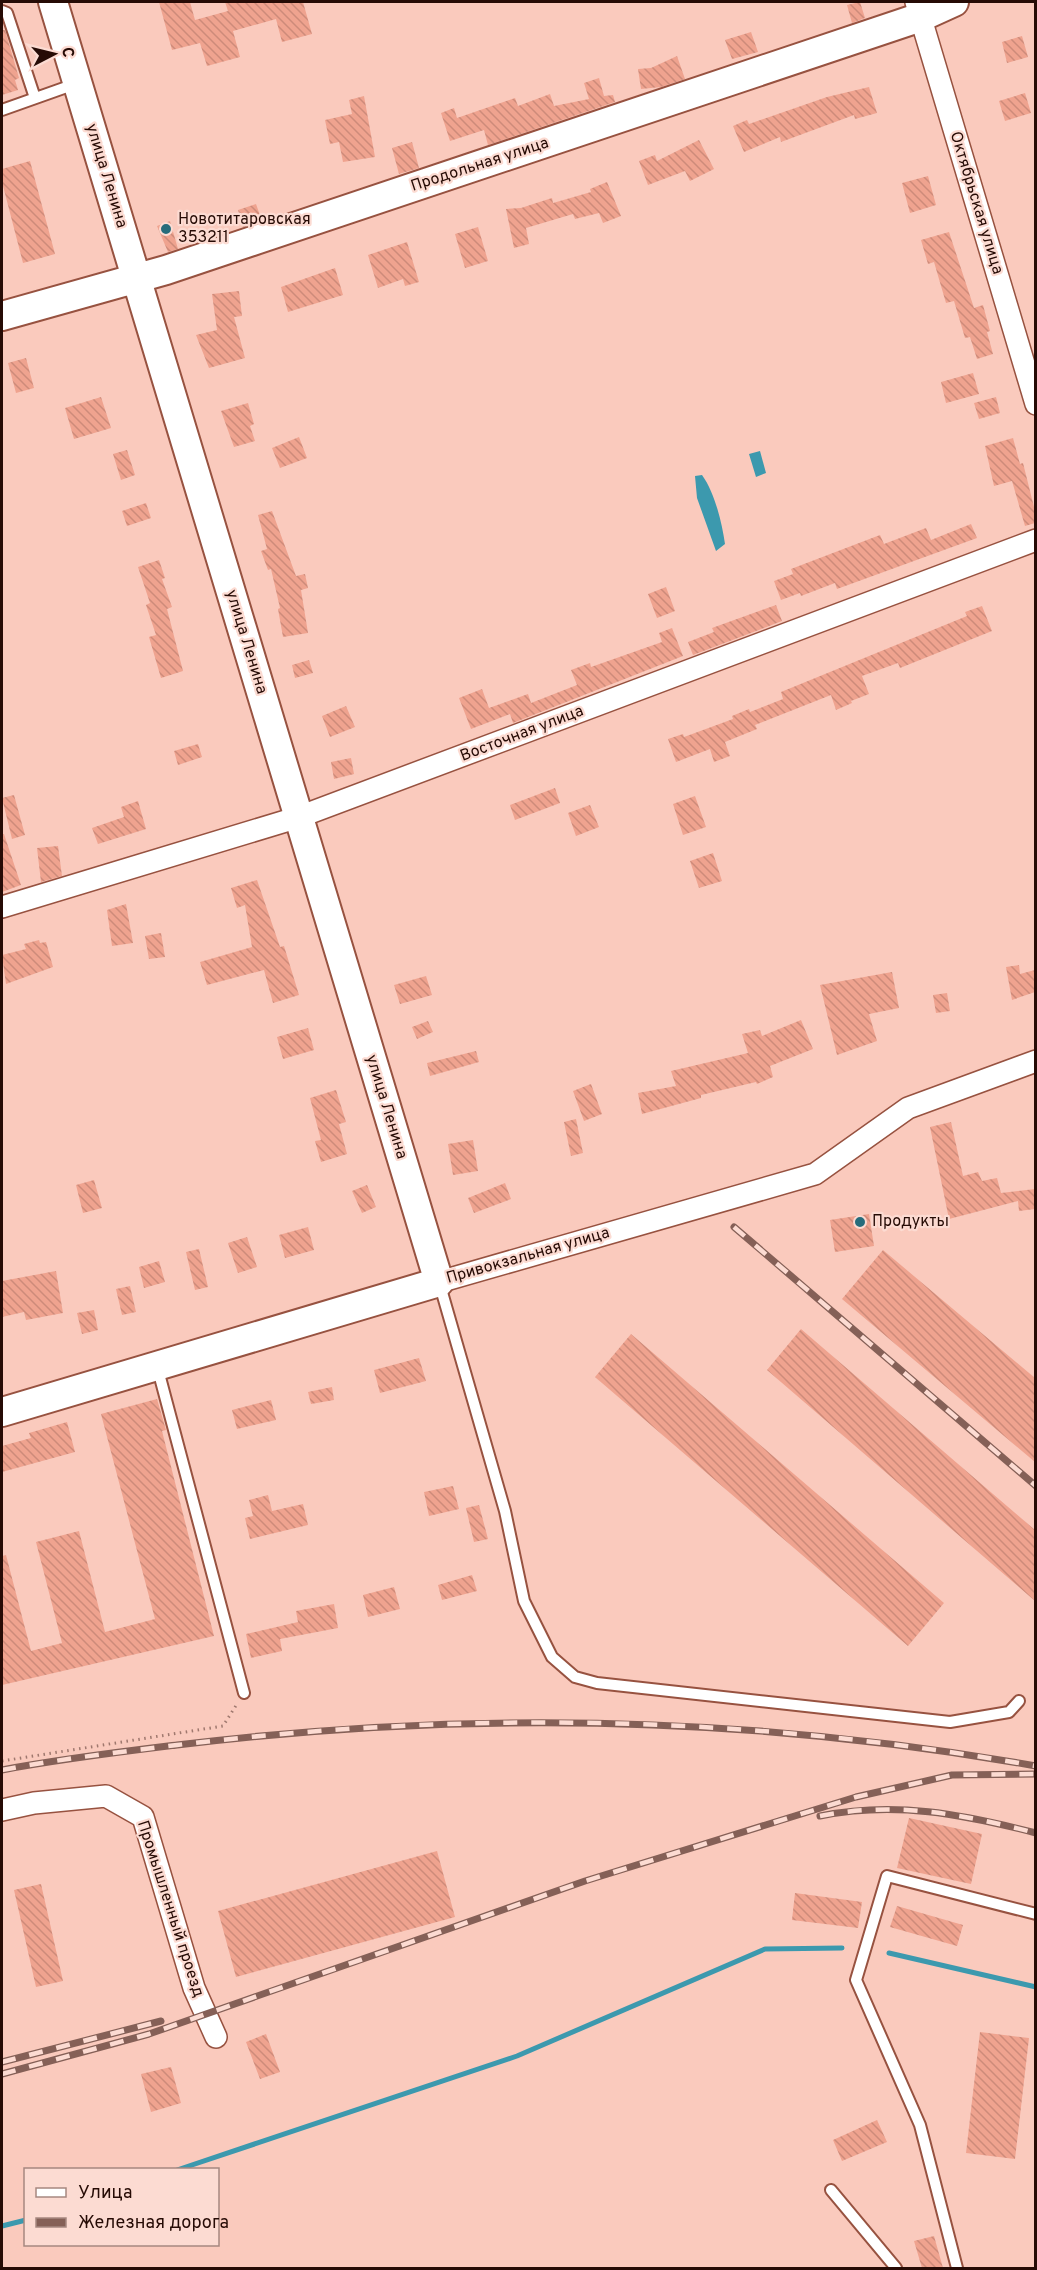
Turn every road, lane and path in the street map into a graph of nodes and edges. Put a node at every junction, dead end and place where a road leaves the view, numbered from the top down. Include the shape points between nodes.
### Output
1 (53, 2) edge
2 (954, 2) edge
3 (2, 10) edge
4 (919, 10) edge
5 (78, 83) junction
6 (35, 98) junction
7 (2, 110) edge
8 (137, 278) junction
9 (2, 316) edge
10 (1035, 404) edge
11 (1035, 540) edge
12 (299, 817) junction
13 (2, 907) edge
14 (1035, 1060) edge
15 (439, 1282) junction
16 (157, 1365) junction
17 (2, 1412) edge
18 (244, 1693) joint
19 (1019, 1701) dead end
20 (2, 1761) edge
21 (2, 1810) edge
22 (1035, 1914) edge
23 (216, 2037) dead end
24 (831, 2190) dead end
25 (896, 2268) edge
26 (957, 2268) edge

1 - 5 street, улица Ленина
2 - 4 street, Продольная улица
3 - 6 lane via 7,13
4 - 8 street, Продольная улица
4 - 10 street, Октябрьская улица
5 - 6 lane
5 - 8 street, улица Ленина
6 - 7 lane
8 - 9 street, Продольная улица
8 - 12 street, улица Ленина
11 - 12 street, Восточная улица
12 - 13 street, Восточная улица
12 - 15 street, улица Ленина
14 - 15 street, Привокзальная улица via 908,1108 815,1174
15 - 16 street, Привокзальная улица
15 - 19 lane via 505,1511 524,1601 552,1657 575,1677 597,1683 950,1722 1009,1713
16 - 17 street, Привокзальная улица
16 - 18 lane
18 - 20 path via 223,1726
21 - 23 street, Промышленный проезд via 106,1796 143,1817 194,1988
22 - 26 lane via 886,1876 856,1980 920,2125
24 - 25 lane

